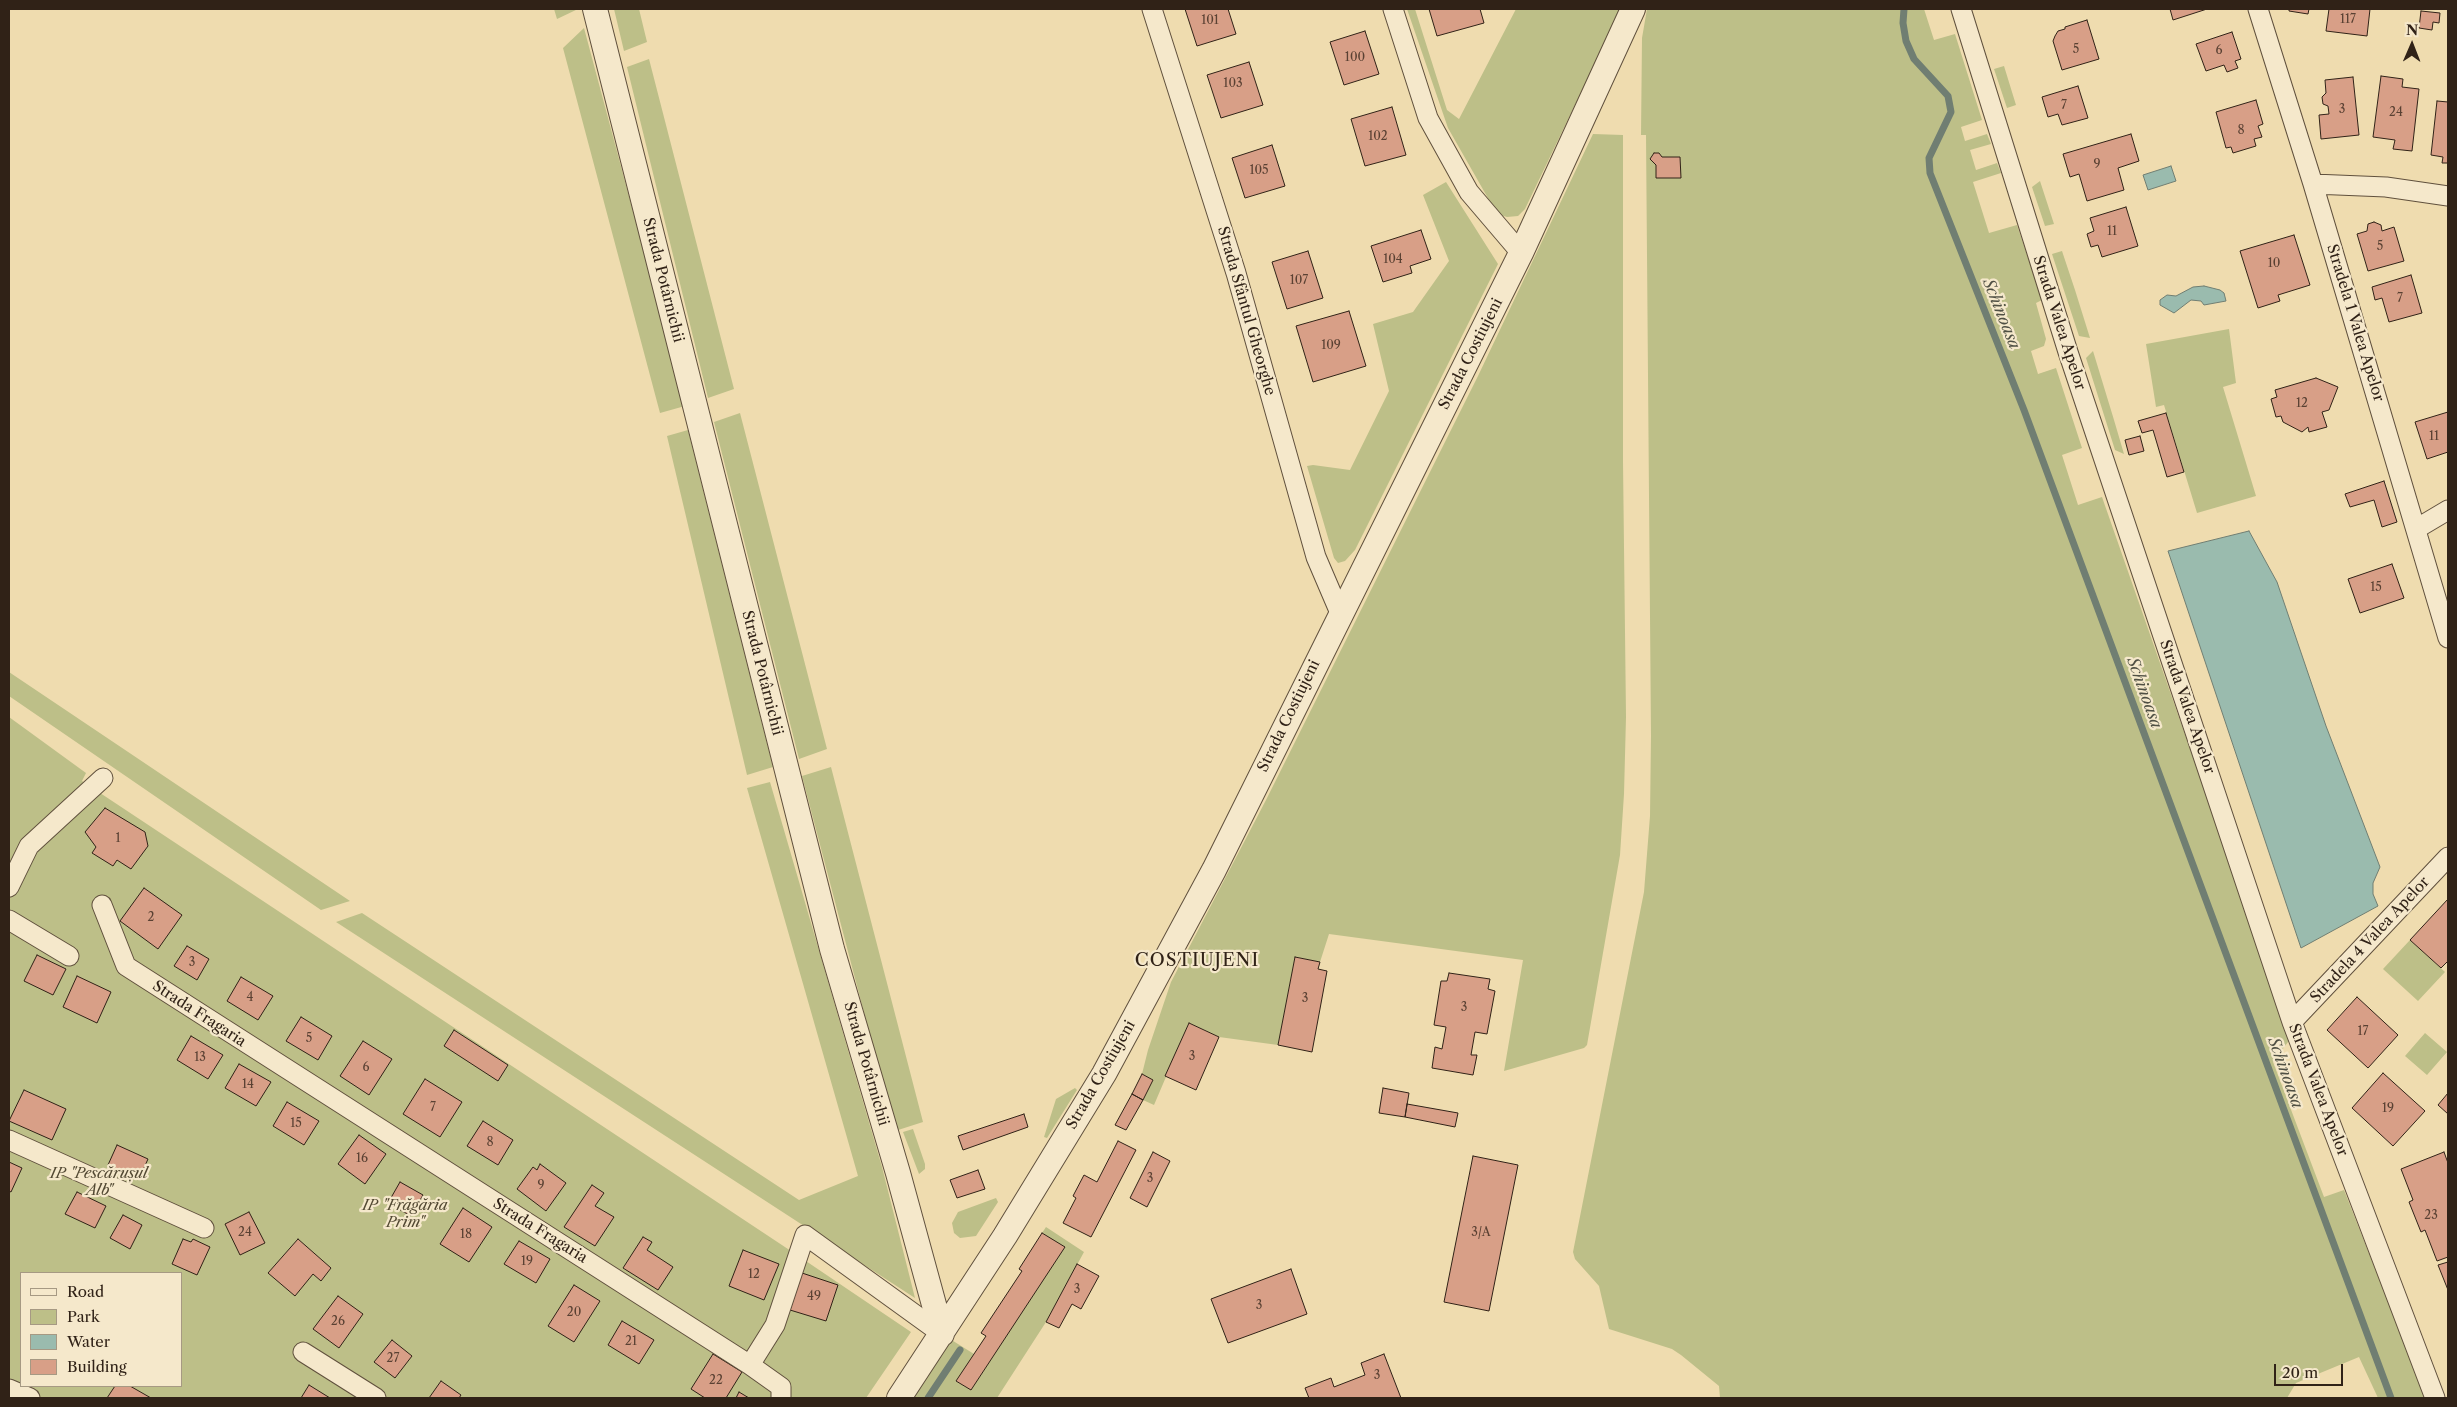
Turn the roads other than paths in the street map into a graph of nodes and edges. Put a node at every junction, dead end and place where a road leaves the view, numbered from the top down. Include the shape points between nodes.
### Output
1 (595, 9) edge
2 (1152, 9) edge
3 (1393, 9) edge
4 (1633, 9) edge
5 (1961, 9) edge
6 (2258, 9) edge
7 (2313, 184) junction
8 (2448, 196) edge
9 (1521, 253) junction
10 (2448, 510) edge
11 (2416, 530) junction
12 (1340, 613) junction
13 (2448, 638) edge
14 (102, 778) dead end
15 (2448, 857) edge
16 (9, 887) edge
17 (102, 905) dead end
18 (9, 920) edge
19 (69, 956) dead end
20 (2292, 1022) junction
21 (9, 1140) edge
22 (204, 1228) dead end
23 (942, 1334) junction
24 (303, 1352) dead end
25 (750, 1364) junction
26 (9, 1388) edge
27 (30, 1398) edge
28 (376, 1398) edge
29 (781, 1398) edge
30 (899, 1398) edge
31 (2435, 1398) edge

1 - 23 street, Strada Potârnichii via 832,949
2 - 12 street, Strada Sfântul Gheorghe via 1236,273 1316,557
3 - 9 street via 1428,118 1469,192
4 - 9 street, Strada Costiujeni
5 - 20 street, Strada Valea Apelor via 2068,352
6 - 7 street, Stradela 1 Valea Apelor
7 - 8 street via 2386,187
7 - 11 street, Stradela 1 Valea Apelor
9 - 12 street, Strada Costiujeni
10 - 11 street
11 - 13 street, Stradela 1 Valea Apelor
12 - 23 street, Strada Costiujeni via 1214,870 1104,1074
14 - 16 street via 29,846
15 - 20 street, Stradela 4 Valea Apelor
17 - 25 street, Strada Fragaria via 126,966
18 - 19 street
20 - 31 street, Strada Valea Apelor
21 - 22 street
23 - 25 street via 805,1235 775,1325
23 - 30 street, Strada Costiujeni
24 - 28 street
25 - 29 street, Strada Fragaria via 780,1387
26 - 27 street

